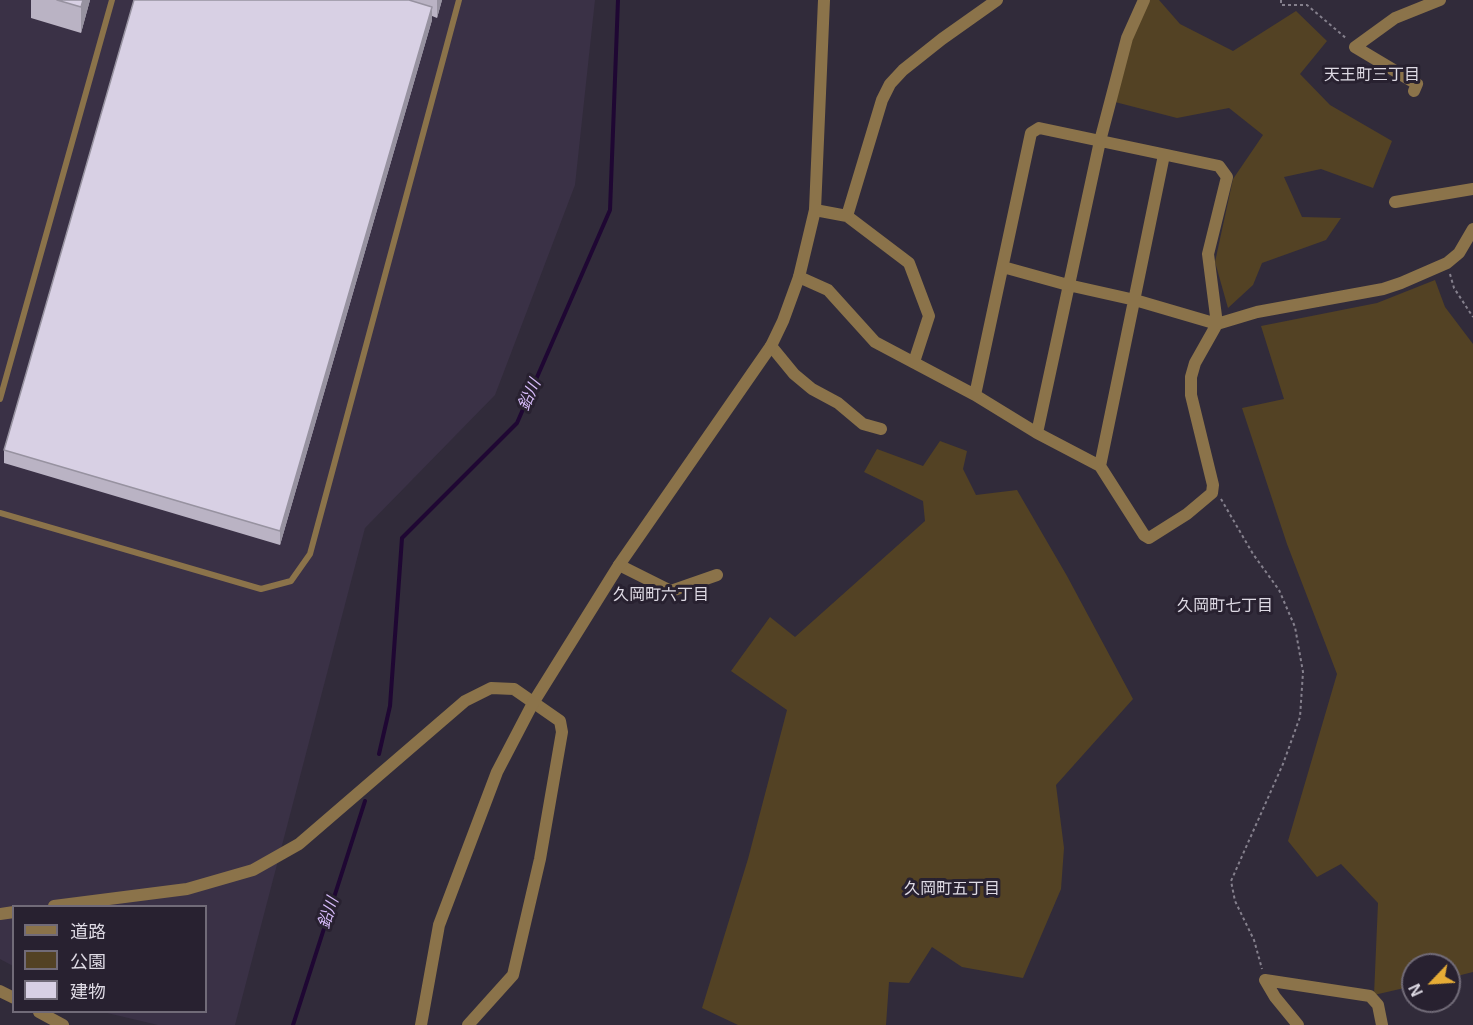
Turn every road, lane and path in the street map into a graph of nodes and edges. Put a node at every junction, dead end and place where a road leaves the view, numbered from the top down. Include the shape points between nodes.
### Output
1 (112, 0) edge
2 (459, 0) edge
3 (824, 0) edge
4 (997, 0) edge
5 (1144, 0) edge
6 (1281, 0) edge
7 (1440, 0) edge
8 (1355, 47) junction
9 (1414, 91) dead end
10 (1100, 141) junction
11 (1164, 155) junction
12 (1473, 189) edge
13 (1395, 202) dead end
14 (815, 210) junction
15 (847, 216) junction
16 (1473, 230) edge
17 (1447, 263) junction
18 (1004, 267) junction
19 (800, 278) junction
20 (1068, 285) junction
21 (1135, 300) junction
22 (1473, 317) edge
23 (1217, 324) junction
24 (771, 346) junction
25 (914, 362) junction
26 (975, 395) junction
27 (0, 399) edge
28 (881, 429) dead end
29 (1037, 433) junction
30 (1100, 466) junction
31 (1213, 485) junction
32 (0, 513) edge
33 (619, 565) junction
34 (717, 576) dead end
35 (533, 703) junction
36 (62, 905) edge
37 (1265, 980) junction
38 (42, 1013) edge
39 (63, 1025) edge
40 (421, 1025) edge
41 (468, 1025) edge
42 (1298, 1025) edge
43 (1382, 1025) edge

1 - 27 lane
2 - 32 lane via 310,554 291,581 261,589
3 - 14 street
4 - 15 street via 926,51 891,84 882,100
5 - 10 street via 1127,38
6 - 8 path via 1281,5 1307,5
7 - 8 street via 1395,18
8 - 9 street via 1418,84
10 - 11 street
10 - 18 street via 1039,128 1031,133
10 - 20 street
11 - 21 street
11 - 23 street via 1219,166 1227,177 1208,254
12 - 13 street
14 - 15 street
14 - 19 street
15 - 25 street via 909,263 930,316
16 - 17 street via 1459,253
17 - 22 path via 1454,288
17 - 23 street via 1383,289 1257,312
18 - 20 street
18 - 26 street
19 - 24 street
19 - 25 street via 828,290 874,342
20 - 21 street
20 - 29 street
21 - 23 street
21 - 30 street
23 - 31 street via 1191,377 1191,395
24 - 28 street via 812,389 862,424
24 - 33 street
25 - 26 street
26 - 29 street
29 - 30 street
30 - 31 street via 1149,538 1187,514 1212,493
31 - 37 path via 1279,590 1295,627 1304,672 1300,717 1232,881 1235,901 1254,940
33 - 34 street via 671,591
33 - 35 street
35 - 36 street via 514,689 491,688 465,701 299,844 253,870 187,889
35 - 40 street via 497,772 439,925
35 - 41 street via 560,721 562,732 540,859 513,975
37 - 42 street
37 - 43 street via 1370,996 1378,1005
38 - 39 street

